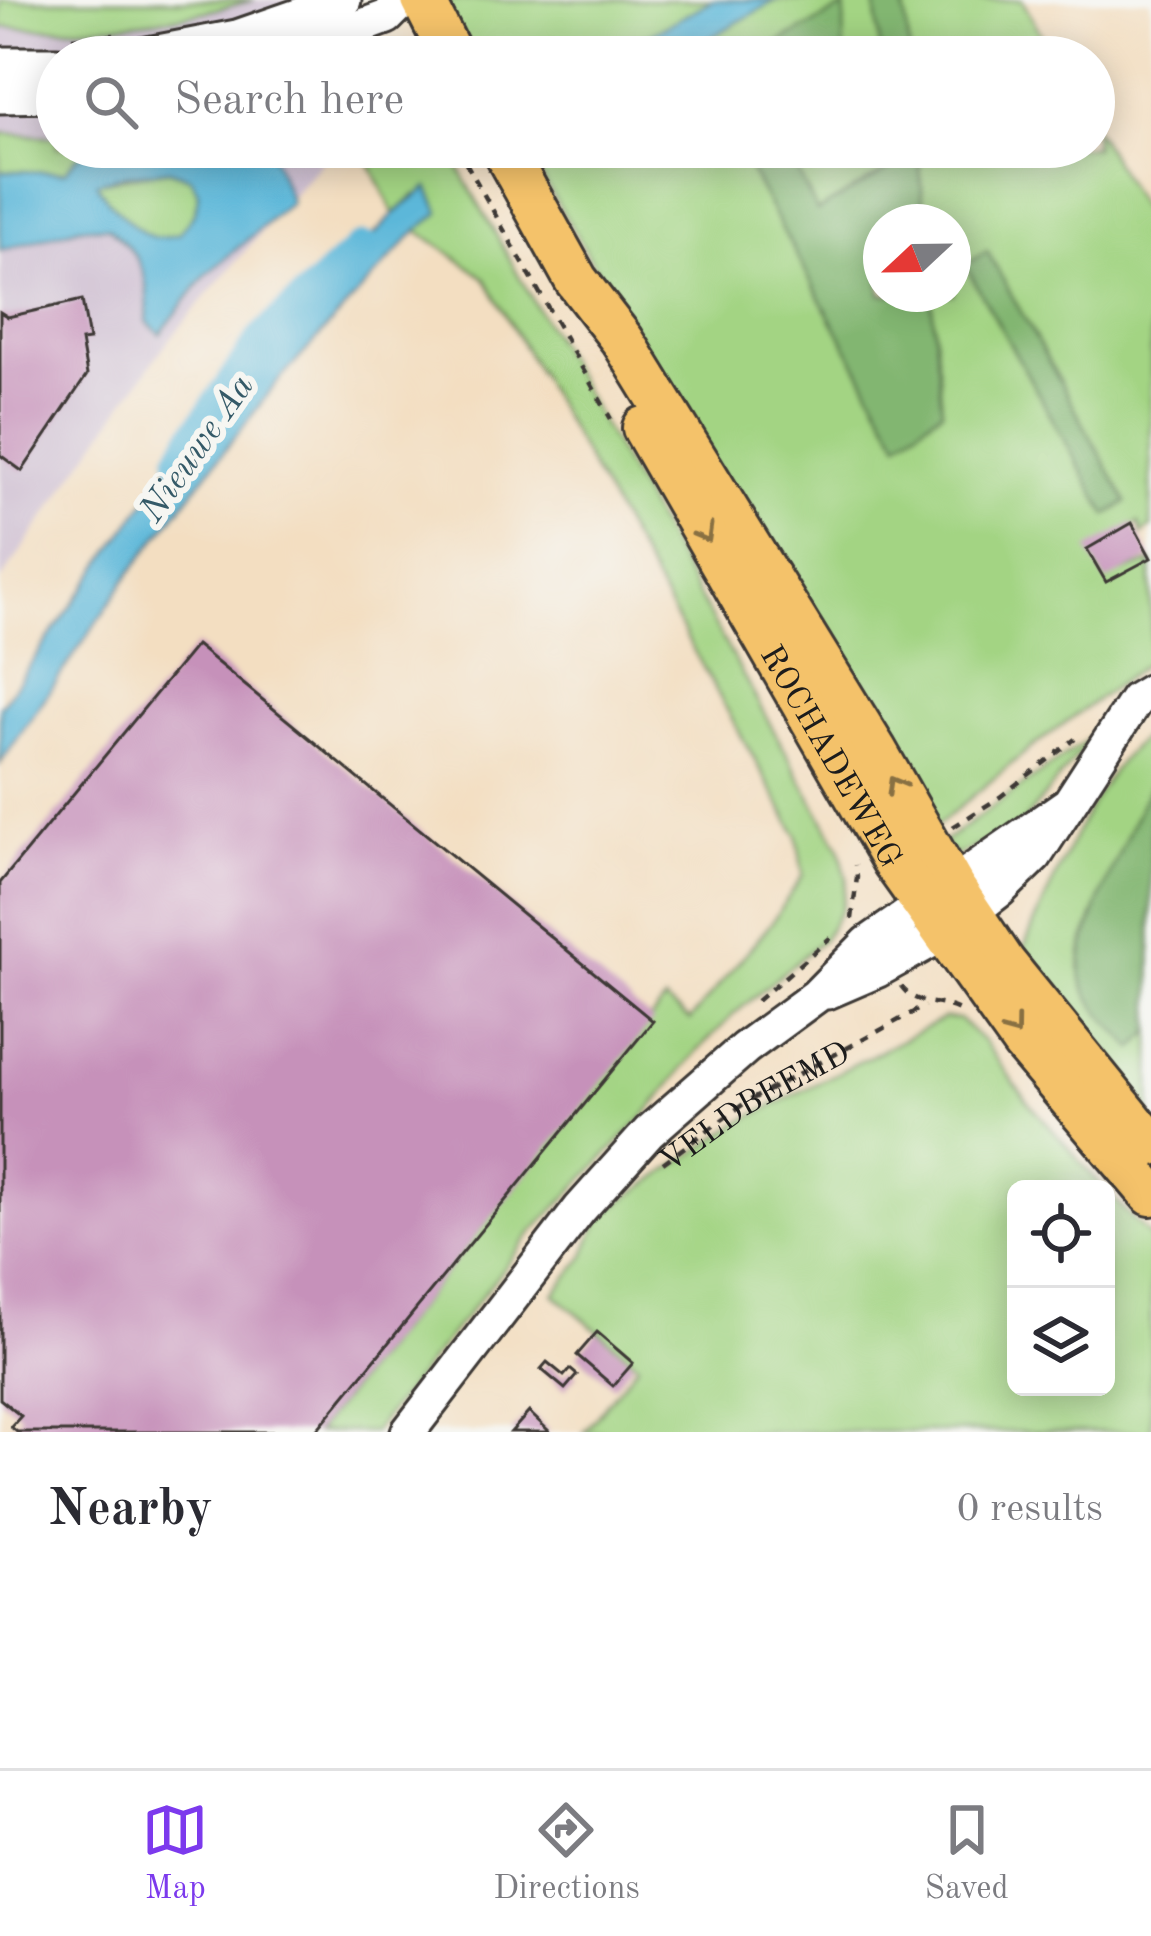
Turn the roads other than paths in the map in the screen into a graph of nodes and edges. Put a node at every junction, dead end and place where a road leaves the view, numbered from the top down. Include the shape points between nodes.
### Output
1 (344, 0) edge
2 (404, 0) edge
3 (423, 0) edge
4 (240, 36) edge
5 (334, 36) edge
6 (441, 36) edge
7 (0, 64) edge
8 (36, 64) edge
9 (36, 95) edge
10 (0, 96) edge
11 (514, 168) edge
12 (1151, 691) edge
13 (948, 910) junction
14 (1151, 1144) edge
15 (1151, 1194) edge
16 (408, 1432) edge

1 - 4 street
2 - 5 street via 387,16
3 - 6 main road
7 - 8 street
9 - 10 street
11 - 13 main road, ROCHADEWEG via 576,280 623,341 893,861
12 - 13 street, VELDBEEMD via 1136,700 1036,856
13 - 14 main road, ROCHADEWEG
13 -> 15 main road, ROCHADEWEG via 1024,1044
13 - 16 street, VELDBEEMD via 878,970 816,997 745,1048 649,1132

